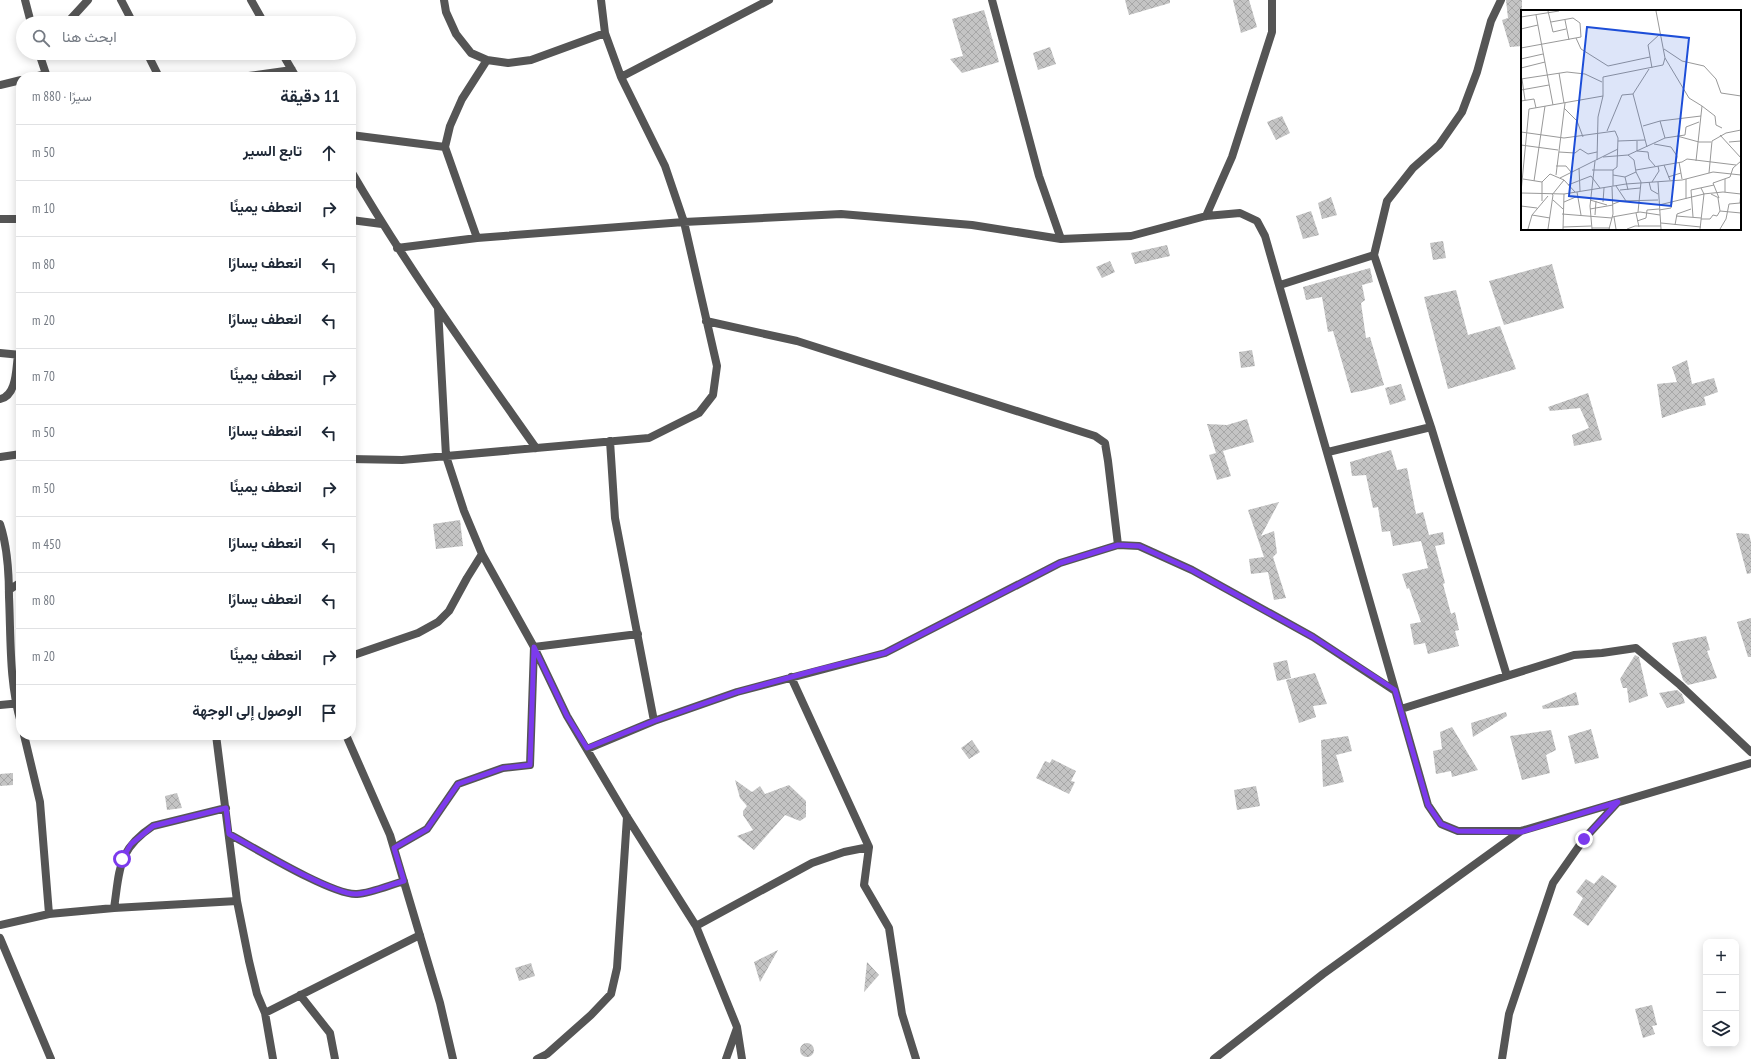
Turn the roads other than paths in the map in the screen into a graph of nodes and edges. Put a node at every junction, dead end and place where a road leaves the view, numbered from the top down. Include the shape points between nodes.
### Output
1 (25, 0) edge
2 (88, 0) edge
3 (121, 0) edge
4 (250, 0) edge
5 (444, 0) edge
6 (601, 0) edge
7 (769, 0) edge
8 (992, 0) edge
9 (1272, 0) edge
10 (1501, 0) edge
11 (29, 16) edge
12 (73, 16) edge
13 (129, 16) edge
14 (260, 16) edge
15 (605, 33) junction
16 (42, 60) edge
17 (150, 60) edge
18 (286, 60) edge
19 (487, 60) junction
20 (45, 72) edge
21 (156, 72) edge
22 (293, 72) edge
23 (621, 77) junction
24 (16, 81) edge
25 (0, 85) edge
26 (356, 136) edge
27 (445, 147) junction
28 (356, 180) edge
29 (1206, 216) junction
30 (16, 218) edge
31 (0, 219) edge
32 (356, 221) edge
33 (684, 222) junction
34 (382, 224) junction
35 (477, 238) junction
36 (1061, 239) junction
37 (397, 248) junction
38 (1374, 255) junction
39 (1280, 285) junction
40 (438, 308) junction
41 (706, 321) junction
42 (0, 353) edge
43 (16, 355) edge
44 (16, 372) edge
45 (0, 399) edge
46 (1431, 427) junction
47 (610, 441) junction
48 (536, 448) junction
49 (1328, 452) junction
50 (16, 455) edge
51 (446, 456) junction
52 (0, 457) edge
53 (356, 459) edge
54 (0, 524) edge
55 (1118, 545) junction
56 (482, 554) junction
57 (16, 585) edge
58 (9, 590) junction
59 (638, 634) junction
60 (534, 647) junction
61 (356, 654) edge
62 (1507, 676) junction
63 (792, 677) junction
64 (1395, 690) junction
65 (16, 693) edge
66 (16, 703) edge
67 (0, 705) edge
68 (1401, 709) junction
69 (654, 721) junction
70 (25, 740) edge
71 (217, 740) edge
72 (348, 740) edge
73 (587, 748) junction
74 (1751, 752) edge
75 (1751, 763) edge
76 (1618, 802) junction
77 (226, 808) junction
78 (627, 817) junction
79 (1521, 832) junction
80 (229, 834) junction
81 (869, 847) junction
82 (394, 848) junction
83 (404, 881) junction
84 (237, 901) junction
85 (114, 908) junction
86 (49, 914) junction
87 (0, 925) edge
88 (696, 926) junction
89 (420, 934) junction
90 (0, 938) edge
91 (300, 995) junction
92 (264, 1013) junction
93 (737, 1027) junction
94 (51, 1059) edge
95 (273, 1059) edge
96 (335, 1059) edge
97 (453, 1059) edge
98 (538, 1059) edge
99 (726, 1059) edge
100 (742, 1059) edge
101 (916, 1059) edge
102 (1214, 1059) edge
103 (1502, 1059) edge

1 - 11 street
2 - 12 street
3 - 13 street
4 - 14 street
5 - 19 street via 446,12 456,34 471,52
6 - 15 street
7 - 23 street
8 - 36 street via 1039,176
9 - 29 street via 1272,32 1234,151
10 - 38 street via 1491,20 1477,72 1462,112 1439,145 1413,168 1387,201
15 - 19 street via 531,60
15 - 23 street
16 - 20 street
17 - 21 street
18 - 22 street
19 - 27 street via 462,99 450,126
23 - 33 street via 665,166
24 - 25 street
26 - 27 street
27 - 35 street
28 - 34 street
29 - 36 street via 1131,236
29 - 39 street via 1240,213 1257,221 1265,236
30 - 31 street
32 - 34 street
33 - 35 street
33 - 36 street via 841,214 972,225
33 - 41 street
34 - 37 street
35 - 37 street
37 - 40 street
38 - 39 street
38 - 46 street
39 - 49 street
40 - 48 street
40 - 51 street
41 - 47 street via 717,366 713,395 700,413 649,438
41 - 55 street via 797,341 1095,436 1105,443
42 - 43 street
44 - 45 street via 10,392
46 - 49 street
46 - 62 street
47 - 48 street
47 - 59 street via 615,518
48 - 51 street
49 - 64 street
50 - 52 street
51 - 53 street via 402,460
51 - 56 street via 464,511
54 - 58 street via 8,561
55 - 63 street via 1060,563 885,653
55 - 64 street via 1139,546 1192,570 1313,637
56 - 60 street
56 - 61 street via 449,611 438,622
57 - 58 street
58 - 65 street via 11,667
59 - 60 street
59 - 69 street
60 - 73 street via 567,716
60 - 82 street via 530,765 503,768 458,784 427,829
62 - 68 street
62 - 74 street via 1574,656 1636,648 1680,685
63 - 69 street via 737,692
63 - 81 street
64 - 68 street
66 - 67 street
68 - 79 street via 1428,805 1441,824 1458,831
69 - 73 street
70 - 86 street via 40,802
71 - 77 street
72 - 82 street
73 - 78 street
75 - 76 street
76 - 79 street
76 - 103 street via 1584,839 1553,882 1509,1014
77 - 80 street
77 - 85 street via 153,826 143,833 131,844 122,859
78 - 88 street
78 - 98 street via 617,968 611,994 591,1015
79 - 102 street via 1323,974
80 - 83 street via 291,868 346,893 357,894
80 - 84 street
81 - 88 street via 812,863
81 - 101 street via 864,885 889,928 902,1014
82 - 83 street
83 - 89 street
84 - 85 street
84 - 92 street via 249,962
85 - 86 street
86 - 87 street
88 - 93 street
89 - 91 street
89 - 97 street
90 - 94 street
91 - 92 street
91 - 96 street via 330,1033
92 - 95 street
93 - 99 street
93 - 100 street

